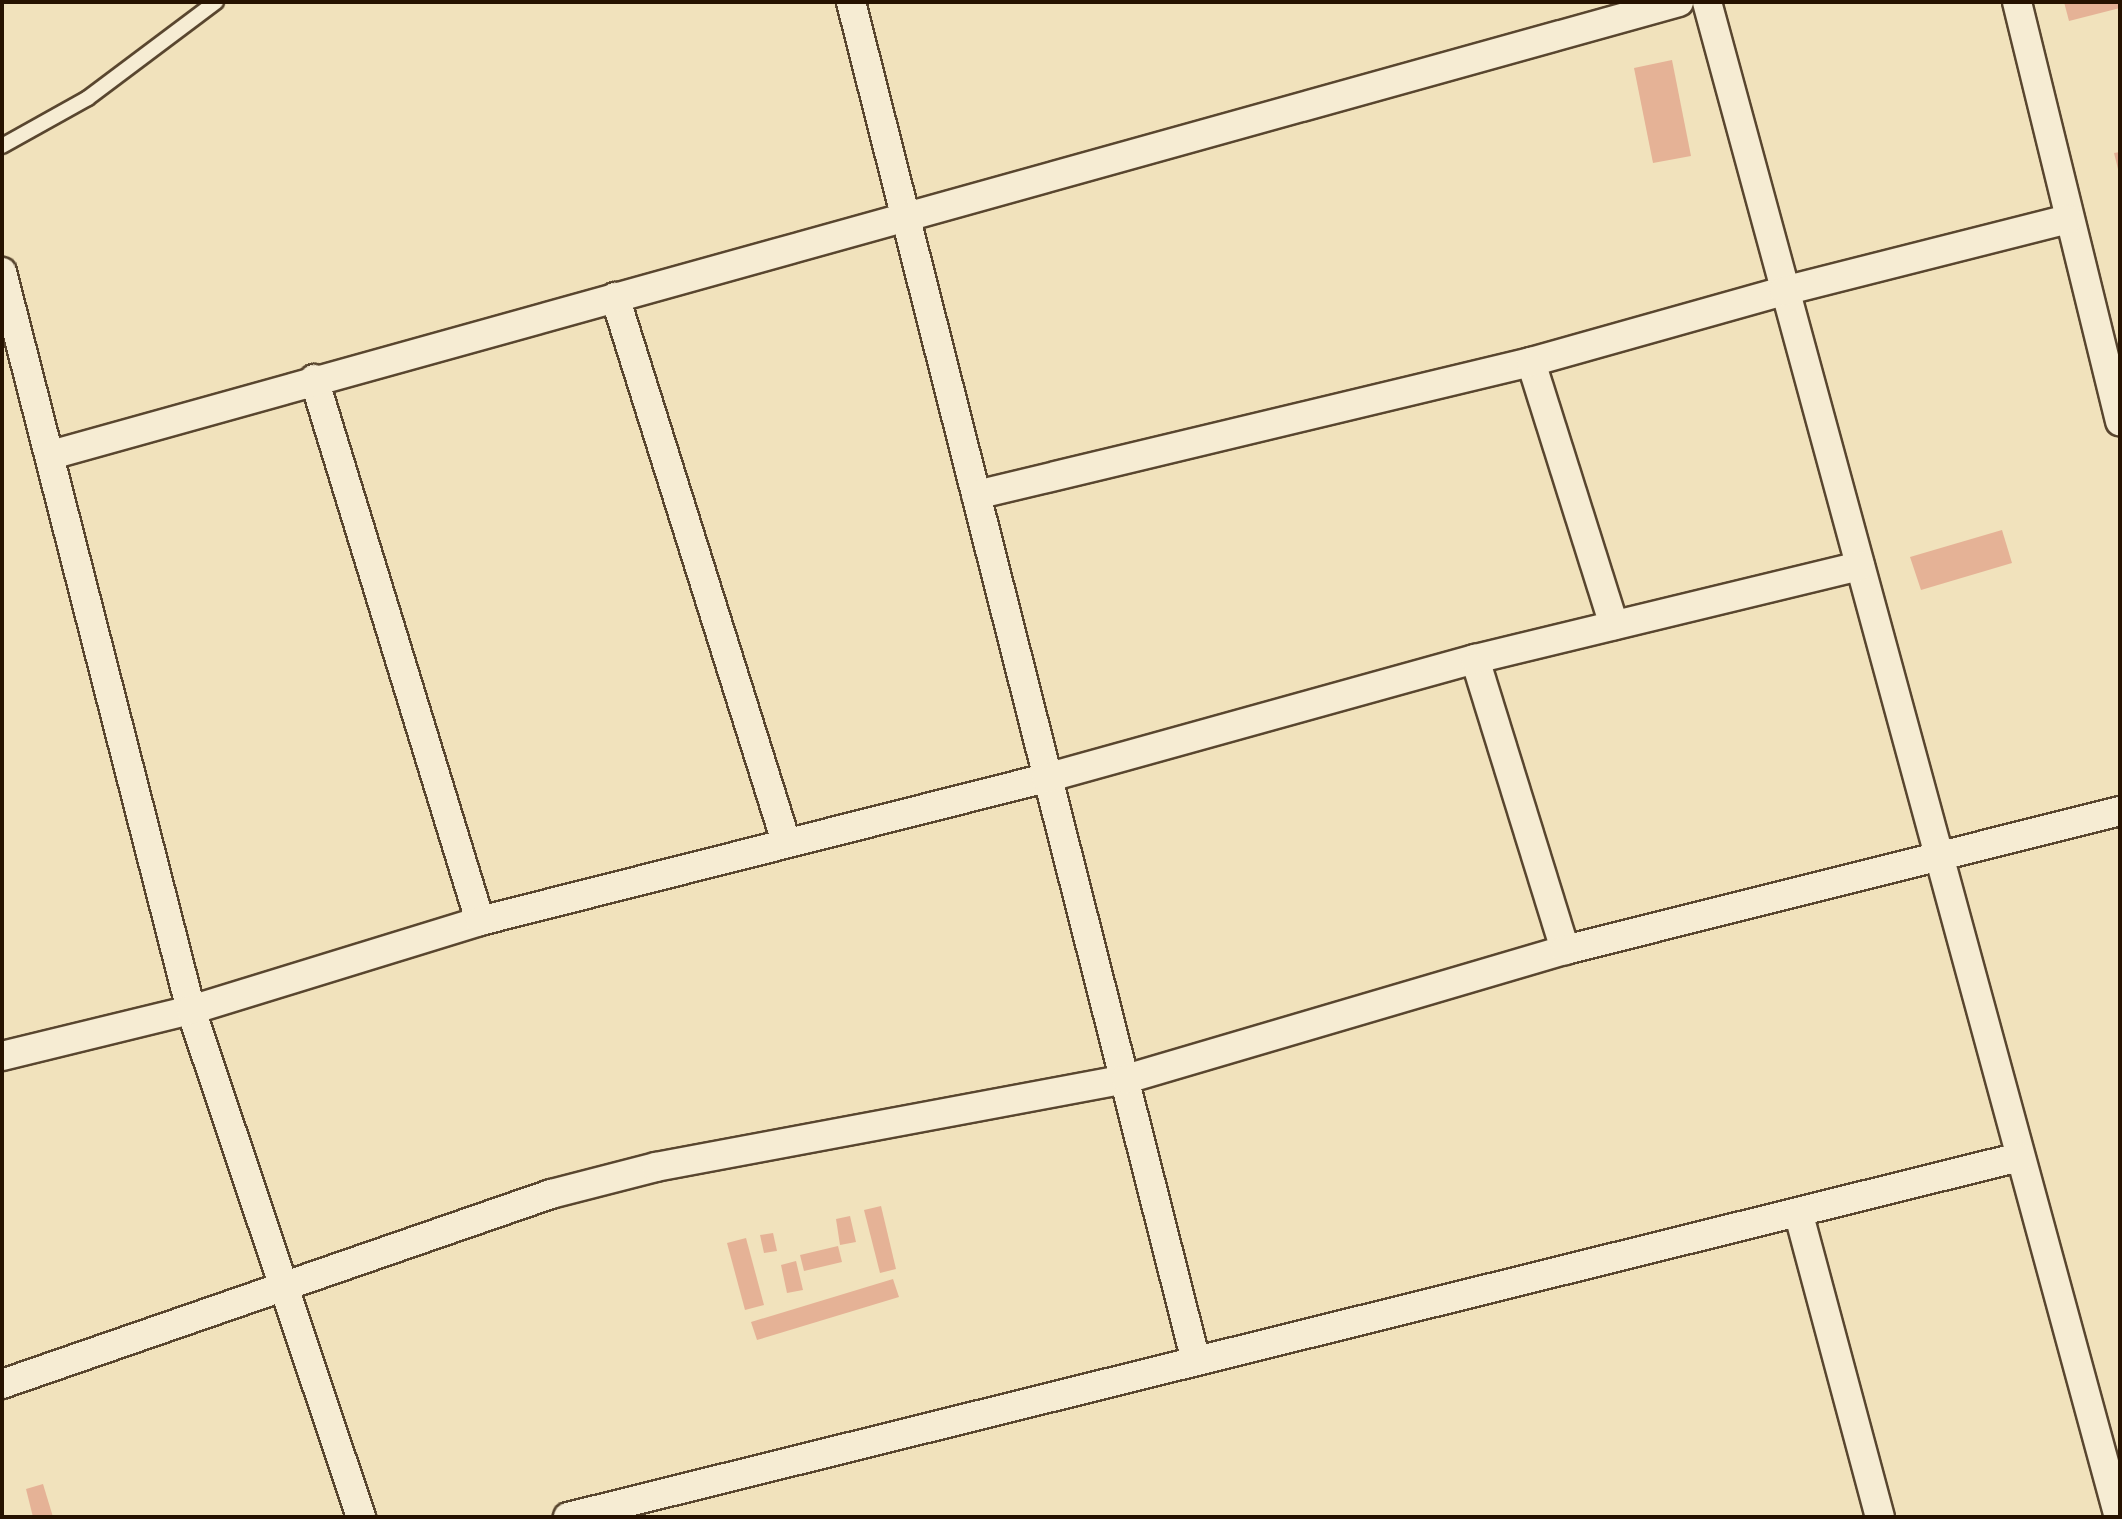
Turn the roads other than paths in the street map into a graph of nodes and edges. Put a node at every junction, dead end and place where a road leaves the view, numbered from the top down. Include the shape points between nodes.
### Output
1 (216, 2) edge
2 (851, 2) edge
3 (1679, 2) edge
4 (1706, 2) edge
5 (2017, 2) edge
6 (2, 146) edge
7 (905, 217) junction
8 (2068, 219) junction
9 (2, 272) edge
10 (1784, 291) junction
11 (615, 297) junction
12 (1531, 362) junction
13 (314, 379) junction
14 (2120, 422) edge
15 (51, 455) junction
16 (976, 495) junction
17 (1860, 566) junction
18 (1615, 625) junction
19 (1475, 659) junction
20 (1046, 778) junction
21 (2120, 811) edge
22 (786, 842) junction
23 (1939, 858) junction
24 (480, 920) junction
25 (1565, 950) junction
26 (191, 1010) junction
27 (2, 1056) edge
28 (1126, 1079) junction
29 (2020, 1157) junction
30 (1799, 1215) junction
31 (285, 1288) junction
32 (1196, 1361) junction
33 (2, 1384) edge
34 (361, 1517) edge
35 (568, 1517) edge
36 (1880, 1517) edge
37 (2119, 1517) edge

1 - 6 lane via 88,98
2 - 7 street
3 - 7 street
4 - 10 street
5 - 8 street
7 - 11 street
7 - 16 street
8 - 10 street
8 - 14 street
9 - 15 street
10 - 12 street
10 - 17 street
11 - 13 street
11 - 22 street
12 - 16 street
12 - 18 street
13 - 15 street
13 - 24 street
15 - 26 street
16 - 20 street
17 - 18 street
17 - 23 street
18 - 19 street
19 - 20 street
19 - 25 street
20 - 22 street
20 - 28 street
21 - 23 street
22 - 24 street
23 - 25 street
23 - 29 street
24 - 26 street
25 - 28 street
26 - 27 street
26 - 31 street
28 - 31 street via 656,1167 551,1194
28 - 32 street
29 - 30 street
29 - 37 street
30 - 32 street
30 - 36 street
31 - 33 street
31 - 34 street
32 - 35 street

